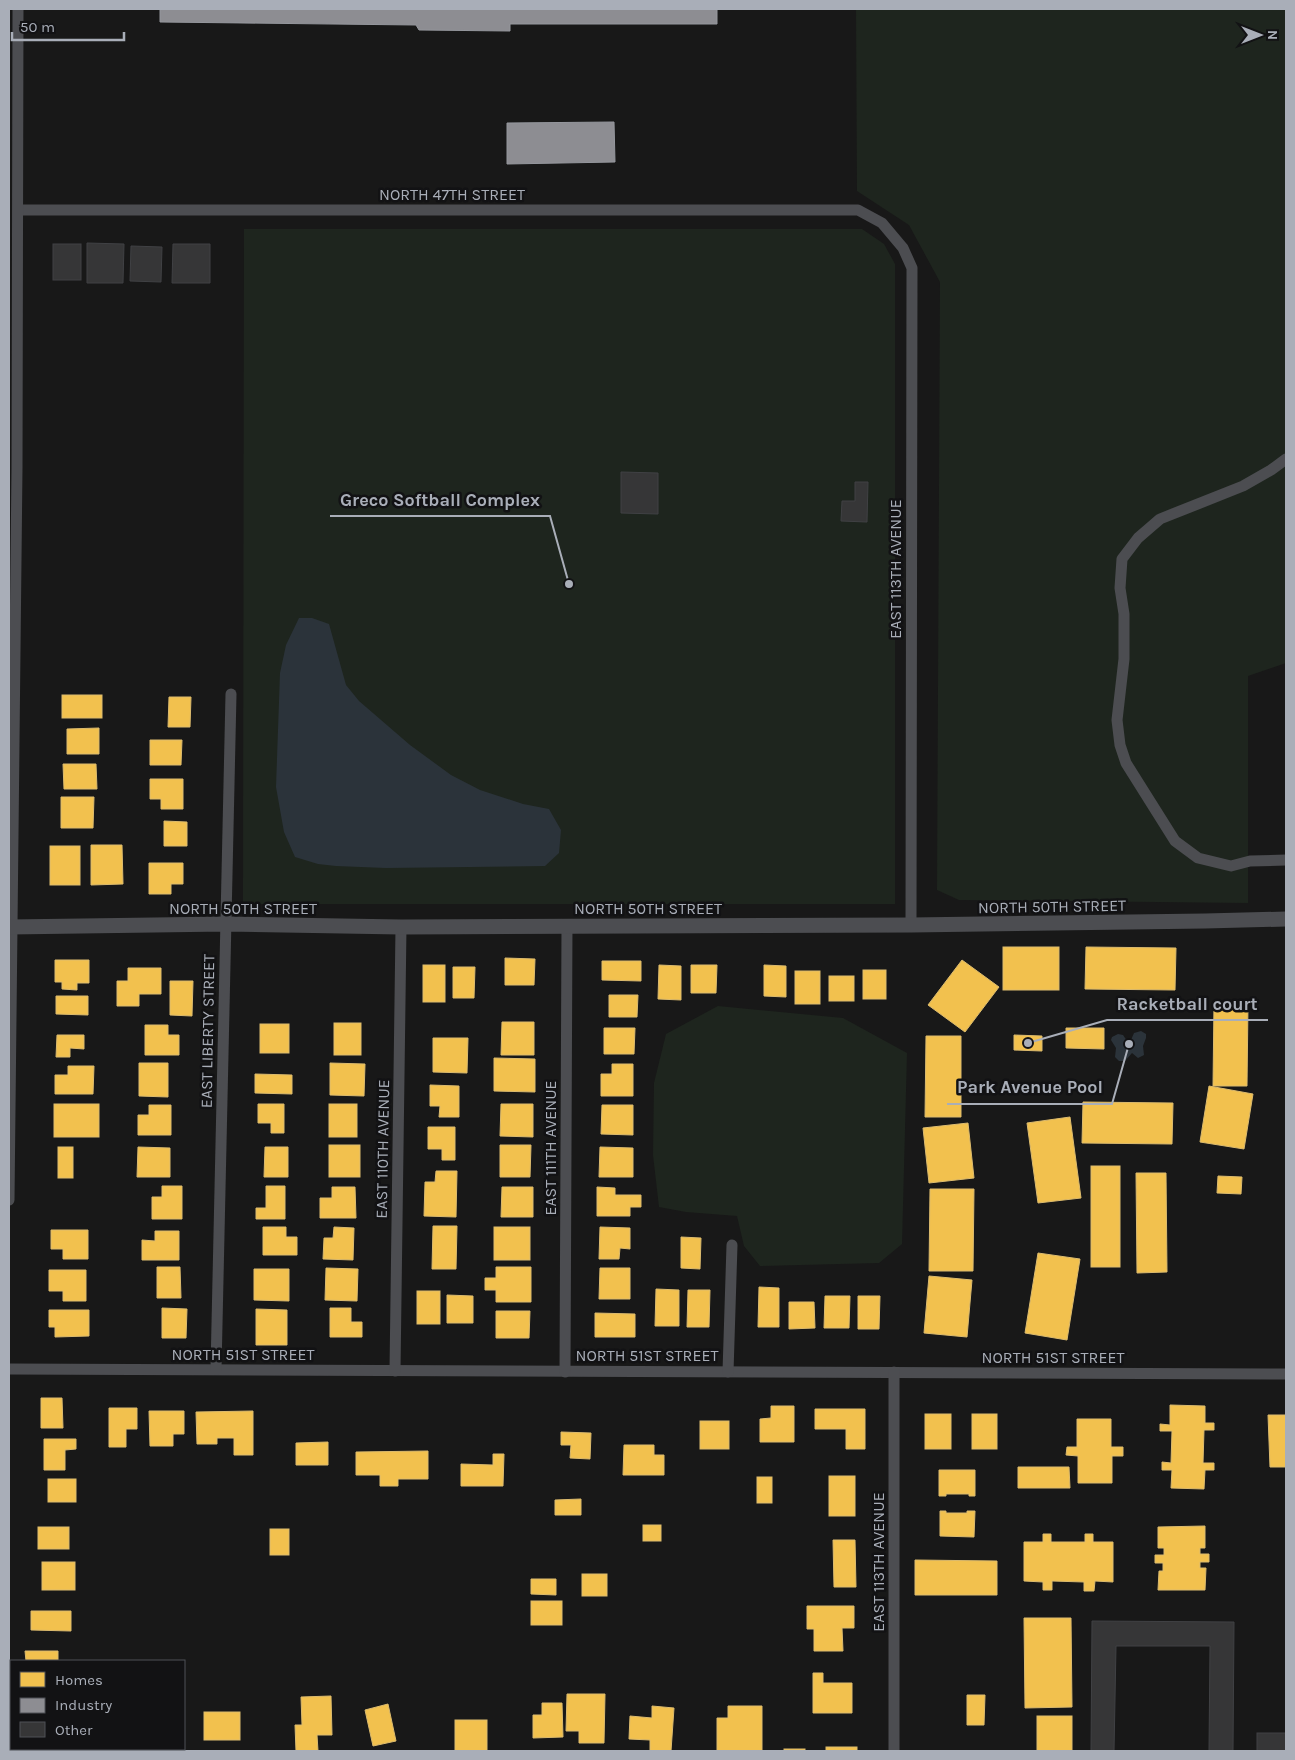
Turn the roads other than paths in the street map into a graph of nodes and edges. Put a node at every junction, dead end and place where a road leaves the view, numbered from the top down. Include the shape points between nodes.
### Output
1 (18, 9) edge
2 (18, 210) junction
3 (882, 223) joint
4 (1286, 458) edge
5 (13, 468) edge
6 (231, 694) dead end
7 (1286, 860) edge
8 (1286, 918) edge
9 (226, 924) junction
10 (568, 925) junction
11 (910, 925) junction
12 (11, 927) edge
13 (401, 927) junction
14 (9, 1200) edge
15 (732, 1245) dead end
16 (9, 1369) edge
17 (216, 1369) junction
18 (395, 1371) junction
19 (565, 1372) junction
20 (728, 1372) junction
21 (894, 1372) junction
22 (1286, 1374) edge
23 (894, 1751) edge

1 - 2 street
2 - 3 street, NORTH 47TH STREET via 858,210
2 - 5 street
3 - 11 street, EAST 113TH AVENUE via 903,248 912,268
4 - 7 street via 1243,486 1160,520 1138,538 1122,559 1120,588 1124,614 1124,659 1117,720 1126,763 1175,841 1198,858 1232,866 1250,861
5 - 12 street
6 - 9 street, EAST LIBERTY STREET
8 - 11 street, NORTH 50TH STREET
9 - 12 street, NORTH 50TH STREET
9 - 13 street, NORTH 50TH STREET
9 - 17 street, EAST LIBERTY STREET
10 - 11 street, NORTH 50TH STREET
10 - 13 street, NORTH 50TH STREET
10 - 19 street, EAST 111TH AVENUE
12 - 14 street
13 - 18 street, EAST 110TH AVENUE
15 - 20 street
16 - 17 street, NORTH 51ST STREET
17 - 18 street, NORTH 51ST STREET
18 - 19 street, NORTH 51ST STREET
19 - 20 street, NORTH 51ST STREET
20 - 21 street, NORTH 51ST STREET
21 - 22 street, NORTH 51ST STREET
21 - 23 street, EAST 113TH AVENUE

